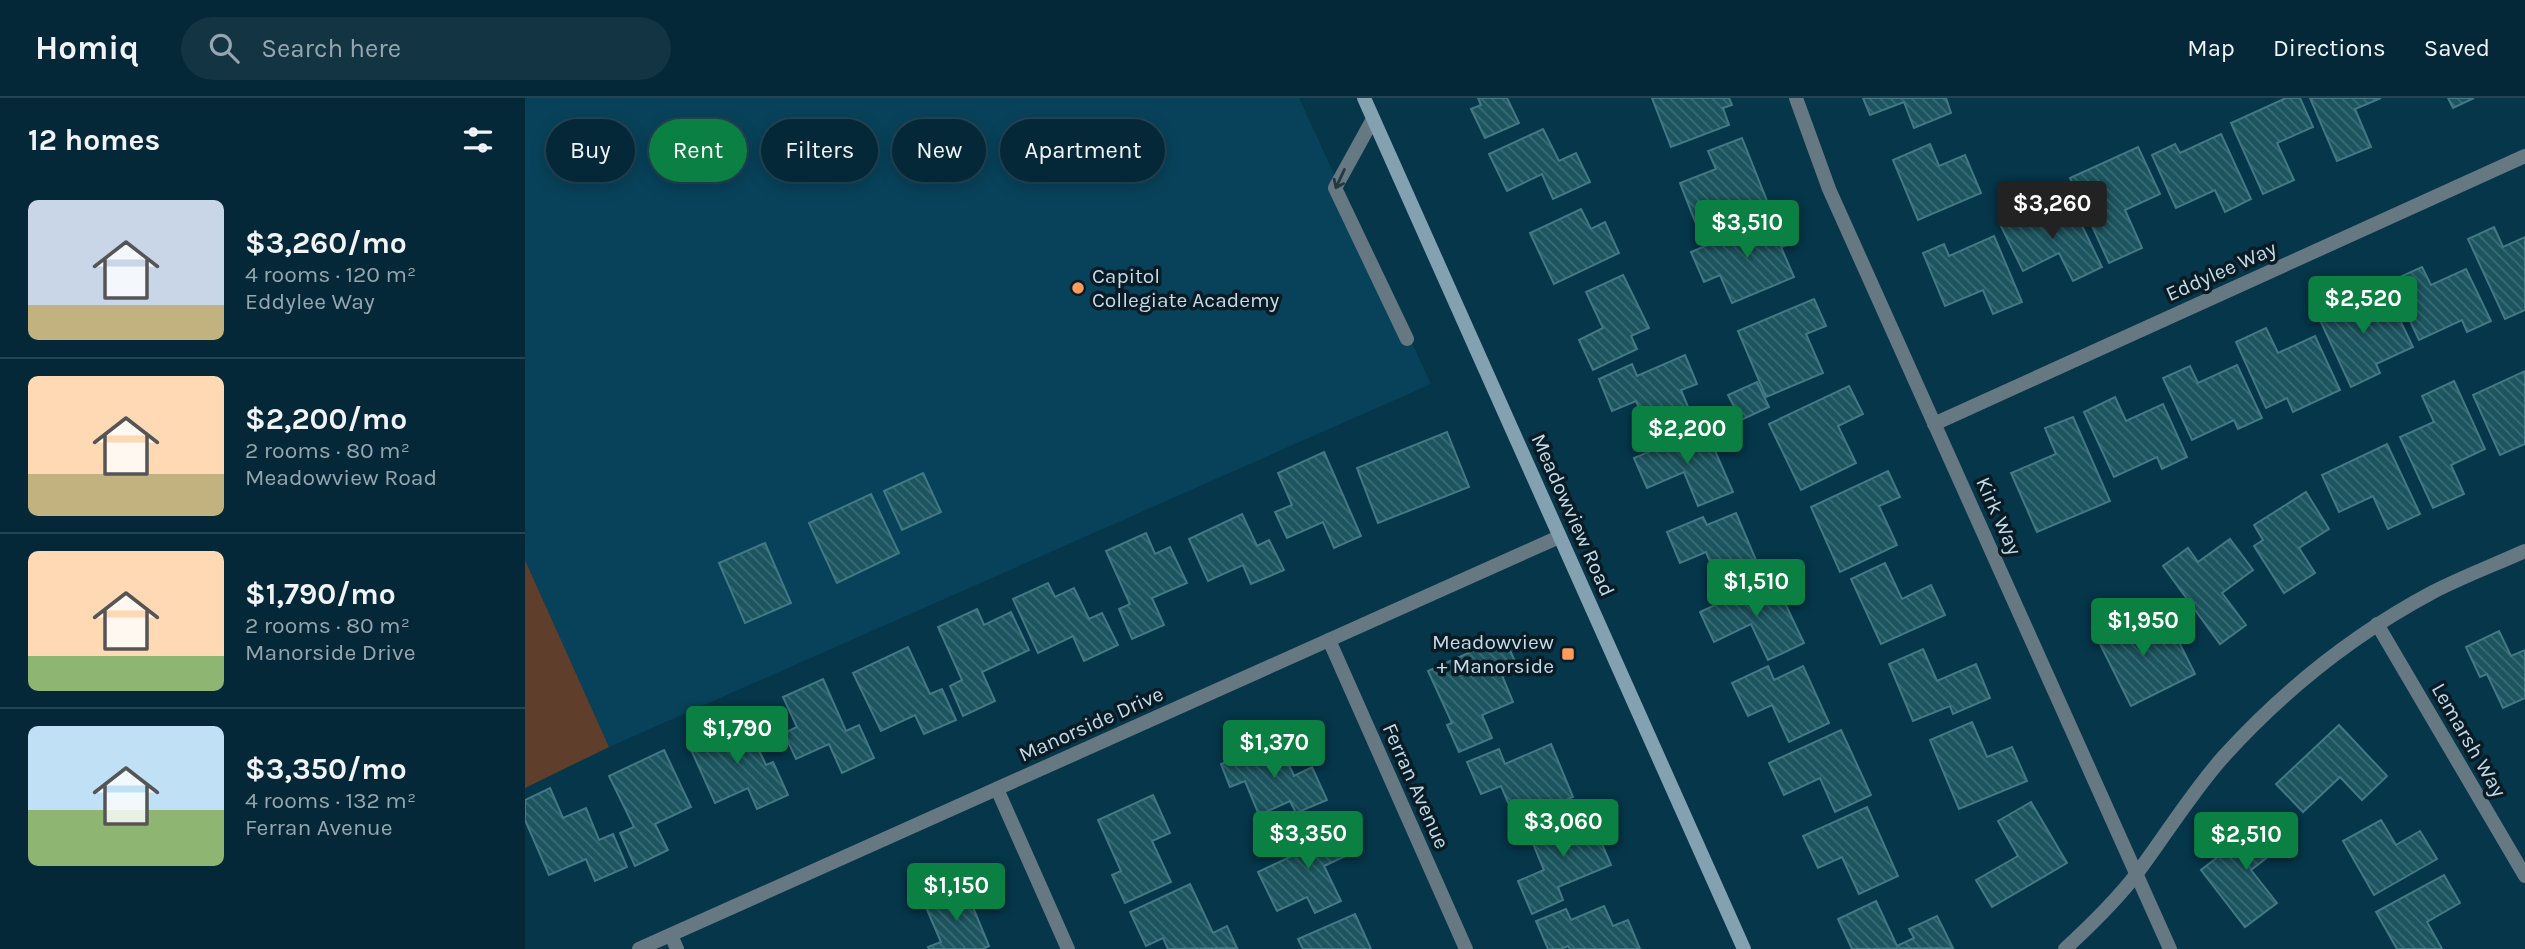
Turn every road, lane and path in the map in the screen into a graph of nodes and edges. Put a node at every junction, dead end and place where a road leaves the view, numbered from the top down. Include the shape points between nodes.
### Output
1 (1364, 98) edge
2 (1796, 98) edge
3 (1373, 119) junction
4 (2525, 156) edge
5 (1407, 339) dead end
6 (1934, 424) junction
7 (1559, 537) junction
8 (2525, 551) edge
9 (2377, 624) junction
10 (1329, 640) junction
11 (997, 789) junction
12 (2136, 874) junction
13 (2525, 876) edge
14 (671, 935) junction
15 (639, 949) edge
16 (677, 949) edge
17 (1068, 949) edge
18 (1466, 949) edge
19 (1744, 949) edge
20 (2065, 949) edge
21 (2170, 949) edge

1 - 3 main road, Meadowview Road
2 - 6 street, Kirk Way via 1829,189
3 -> 5 street via 1335,188
3 - 7 main road, Meadowview Road
4 - 6 street, Eddylee Way
6 - 12 street, Kirk Way
7 - 10 street, Manorside Drive
7 - 19 main road, Meadowview Road
8 - 9 street
9 - 12 street via 2274,705 2223,758
9 - 13 street, Lemarsh Way
10 - 11 street, Manorside Drive
10 - 18 street, Ferran Avenue
11 - 14 street, Manorside Drive
11 - 17 street
12 - 20 street
12 - 21 street, Kirk Way
14 - 15 street, Manorside Drive
14 - 16 street

